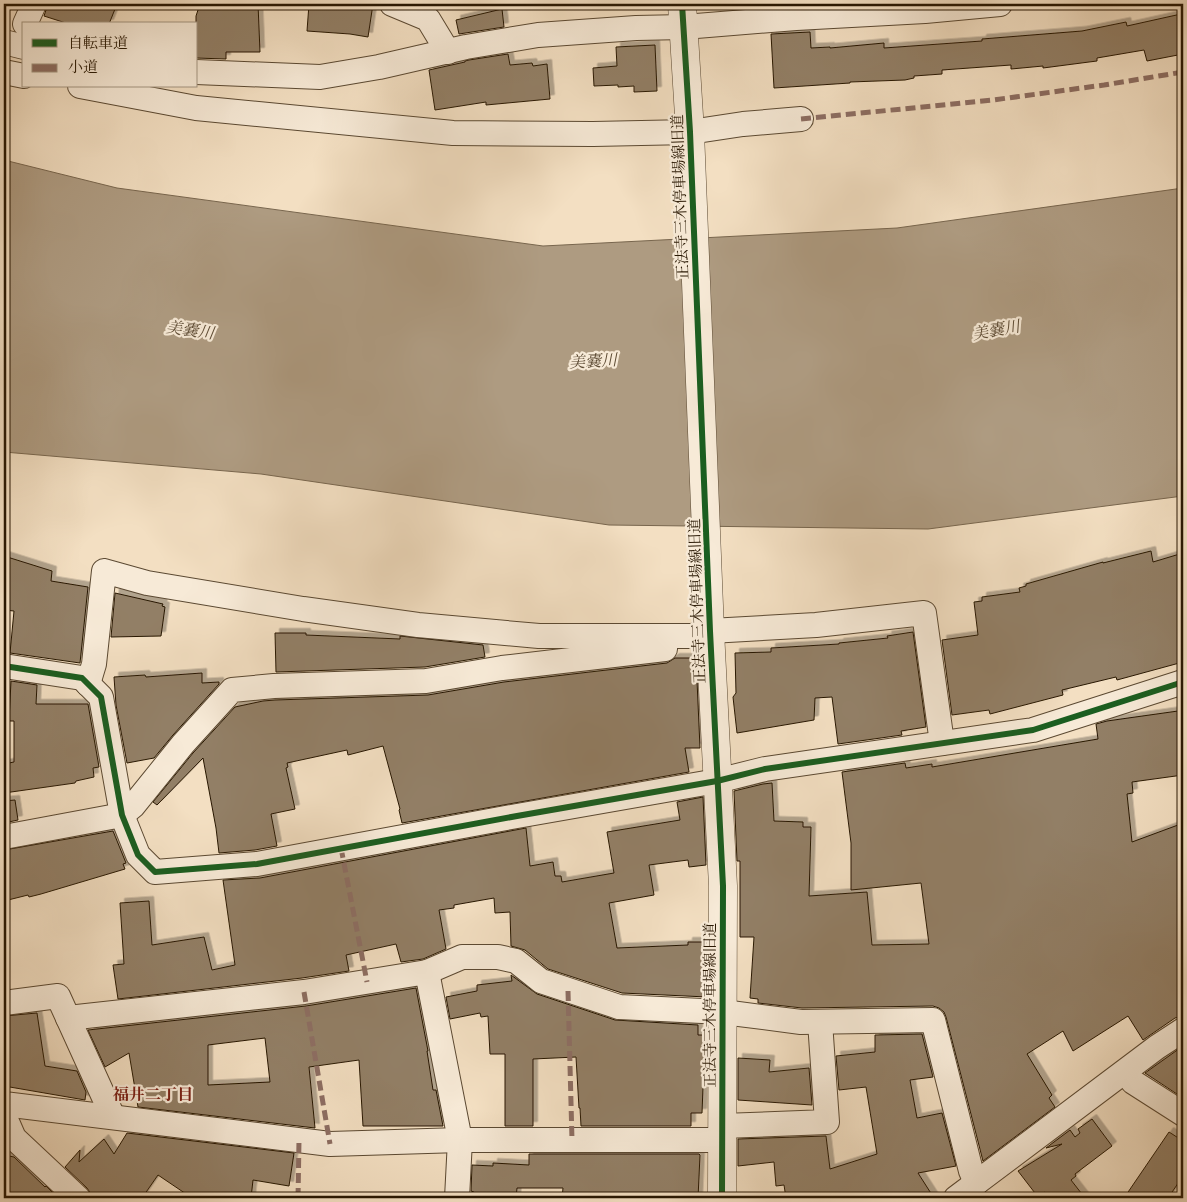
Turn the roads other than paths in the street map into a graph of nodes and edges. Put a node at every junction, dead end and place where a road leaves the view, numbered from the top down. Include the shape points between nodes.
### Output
1 (34, 4) edge
2 (392, 4) edge
3 (1000, 4) edge
4 (885, 8) edge
5 (734, 13) edge
6 (683, 15) edge
7 (26, 22) edge
8 (448, 52) junction
9 (4, 72) edge
10 (198, 72) edge
11 (22, 76) edge
12 (91, 88) edge
13 (802, 120) dead end
14 (690, 140) junction
15 (701, 633) junction
16 (4, 666) edge
17 (1183, 682) edge
18 (88, 684) junction
19 (942, 743) junction
20 (717, 780) junction
21 (122, 815) junction
22 (4, 837) edge
23 (427, 972) junction
24 (4, 1003) edge
25 (723, 1012) junction
26 (68, 1018) junction
27 (820, 1022) junction
28 (1183, 1030) edge
29 (1125, 1072) junction
30 (4, 1104) edge
31 (1183, 1114) edge
32 (4, 1115) edge
33 (113, 1117) junction
34 (722, 1133) junction
35 (460, 1140) junction
36 (976, 1183) junction
37 (78, 1198) edge
38 (457, 1198) edge
39 (722, 1198) edge
40 (956, 1198) edge

1 - 7 street
2 - 8 street via 428,19
3 - 4 street via 925,11
4 - 5 street
5 - 6 street
6 - 8 street via 636,28 538,35
6 - 14 street, 正法寺三木停車場線旧道
8 - 10 street via 320,77
9 - 11 street
12 - 14 street via 196,108 452,133 593,134
13 - 14 street via 743,124
14 - 15 street, 正法寺三木停車場線旧道
15 - 18 street via 539,636 418,625 148,583 104,571 94,664
15 - 19 street via 924,613
15 - 20 street, 正法寺三木停車場線旧道
15 - 21 street via 694,645 502,668 426,681 232,690
16 - 18 street via 82,678
17 - 19 street via 1033,730
18 - 21 street via 101,697
19 - 20 street via 765,769
20 - 21 street via 257,864 155,872 138,855
20 - 25 street, 正法寺三木停車場線旧道 via 723,886
21 - 22 street
23 - 25 street via 462,957 498,957 516,961 540,981 619,1008
23 - 26 street via 304,992
23 - 35 street
24 - 26 street via 58,996
25 - 27 street
25 - 34 street, 正法寺三木停車場線旧道
26 - 33 street
27 - 34 street via 827,1122
27 - 36 street via 933,1020
28 - 29 street
29 - 31 street via 1133,1082
29 - 36 street
30 - 33 street
32 - 37 street via 14,1138
33 - 35 street via 330,1144
34 - 35 street
34 - 39 street, 正法寺三木停車場線旧道
35 - 38 street
36 - 40 street

